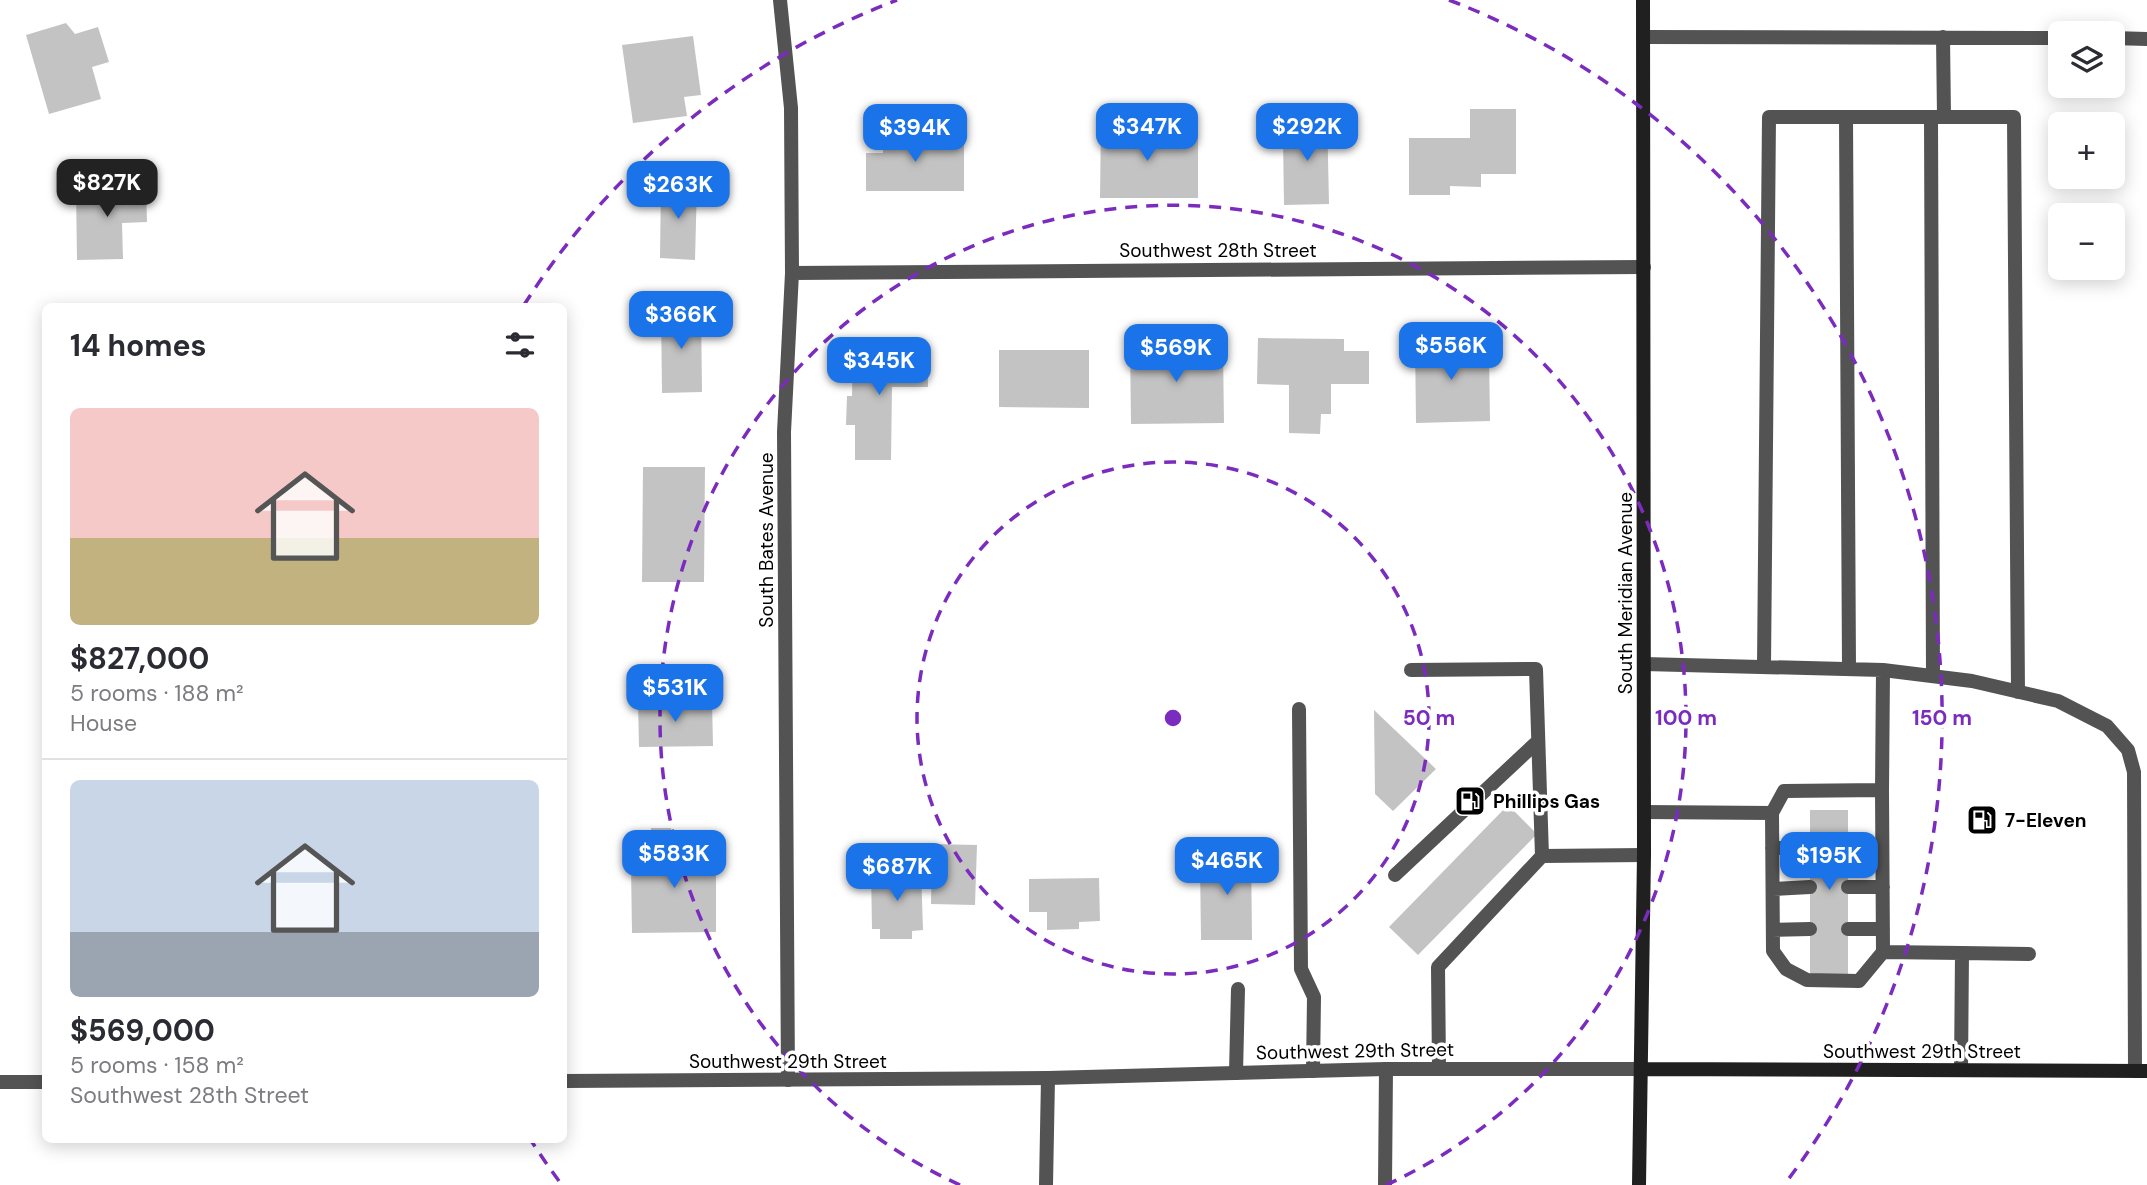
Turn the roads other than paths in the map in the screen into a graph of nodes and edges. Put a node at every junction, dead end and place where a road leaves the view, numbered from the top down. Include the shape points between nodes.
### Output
1 (780, 0) edge
2 (1643, 0) edge
3 (1643, 37) junction
4 (1943, 37) junction
5 (2048, 38) edge
6 (2125, 38) edge
7 (2147, 38) edge
8 (1846, 117) junction
9 (1938, 117) junction
10 (1644, 267) junction
11 (792, 273) junction
12 (1644, 664) junction
13 (1764, 666) junction
14 (1849, 668) junction
15 (1411, 670) dead end
16 (1883, 670) junction
17 (1933, 675) junction
18 (2018, 692) junction
19 (1299, 709) dead end
20 (1536, 742) junction
21 (1882, 790) junction
22 (1644, 812) junction
23 (1772, 813) junction
24 (1882, 846) junction
25 (1772, 848) junction
26 (1810, 848) dead end
27 (1848, 848) dead end
28 (1644, 855) junction
29 (1542, 856) junction
30 (1395, 875) dead end
31 (1810, 887) dead end
32 (1848, 887) dead end
33 (1883, 887) junction
34 (1773, 889) junction
35 (1810, 929) dead end
36 (1848, 929) dead end
37 (1883, 929) junction
38 (1773, 930) junction
39 (1883, 952) junction
40 (1962, 953) junction
41 (2029, 954) dead end
42 (1238, 989) dead end
43 (1386, 1069) junction
44 (1439, 1069) junction
45 (1641, 1069) junction
46 (1962, 1070) junction
47 (1313, 1071) junction
48 (2141, 1071) edge
49 (1236, 1073) junction
50 (1048, 1078) junction
51 (788, 1080) junction
52 (567, 1081) edge
53 (0, 1082) edge
54 (42, 1082) edge
55 (1046, 1185) edge
56 (1385, 1185) edge
57 (1639, 1185) edge

1 - 11 street, South Bates Avenue via 791,108
2 - 3 main road, South Meridian Avenue
3 - 4 street
3 - 10 main road, South Meridian Avenue
4 - 5 street
4 - 9 street
6 - 7 street
8 - 9 street
8 - 13 street via 1769,117
8 - 14 street
9 - 17 street
9 - 18 street via 2014,117
10 - 11 street, Southwest 28th Street
10 - 12 main road, South Meridian Avenue
11 - 51 street, South Bates Avenue via 784,432
12 - 13 street
12 - 22 main road, South Meridian Avenue
13 - 14 street
14 - 16 street
15 - 20 street via 1536,669
16 - 17 street
16 - 21 street
17 - 18 street
18 - 48 street via 2058,701 2107,726 2128,750 2134,772
19 - 47 street via 1301,969 1314,997
20 - 29 street
20 - 30 street
21 - 23 street via 1784,791
21 - 24 street
22 - 23 street
22 - 28 main road, South Meridian Avenue
23 - 25 street
24 - 27 street
24 - 33 street
25 - 26 street
25 - 34 street
28 - 29 street
28 - 45 main road, South Meridian Avenue
29 - 44 street via 1438,967
31 - 34 street
32 - 33 street
33 - 37 street
34 - 38 street
35 - 38 street
36 - 37 street
37 - 39 street
38 - 39 street via 1773,951 1786,969 1807,980 1859,981
39 - 40 street
40 - 41 street
40 - 46 street
42 - 49 street
43 - 44 street, Southwest 29th Street
43 - 47 street, Southwest 29th Street
43 - 56 street
44 - 45 street, Southwest 29th Street
45 - 46 main road, Southwest 29th Street
45 - 57 main road, South Meridian Avenue
46 - 48 main road, Southwest 29th Street
47 - 49 street, Southwest 29th Street
49 - 50 street, Southwest 29th Street
50 - 51 street, Southwest 29th Street
50 - 55 street
51 - 52 street, Southwest 29th Street
53 - 54 street

